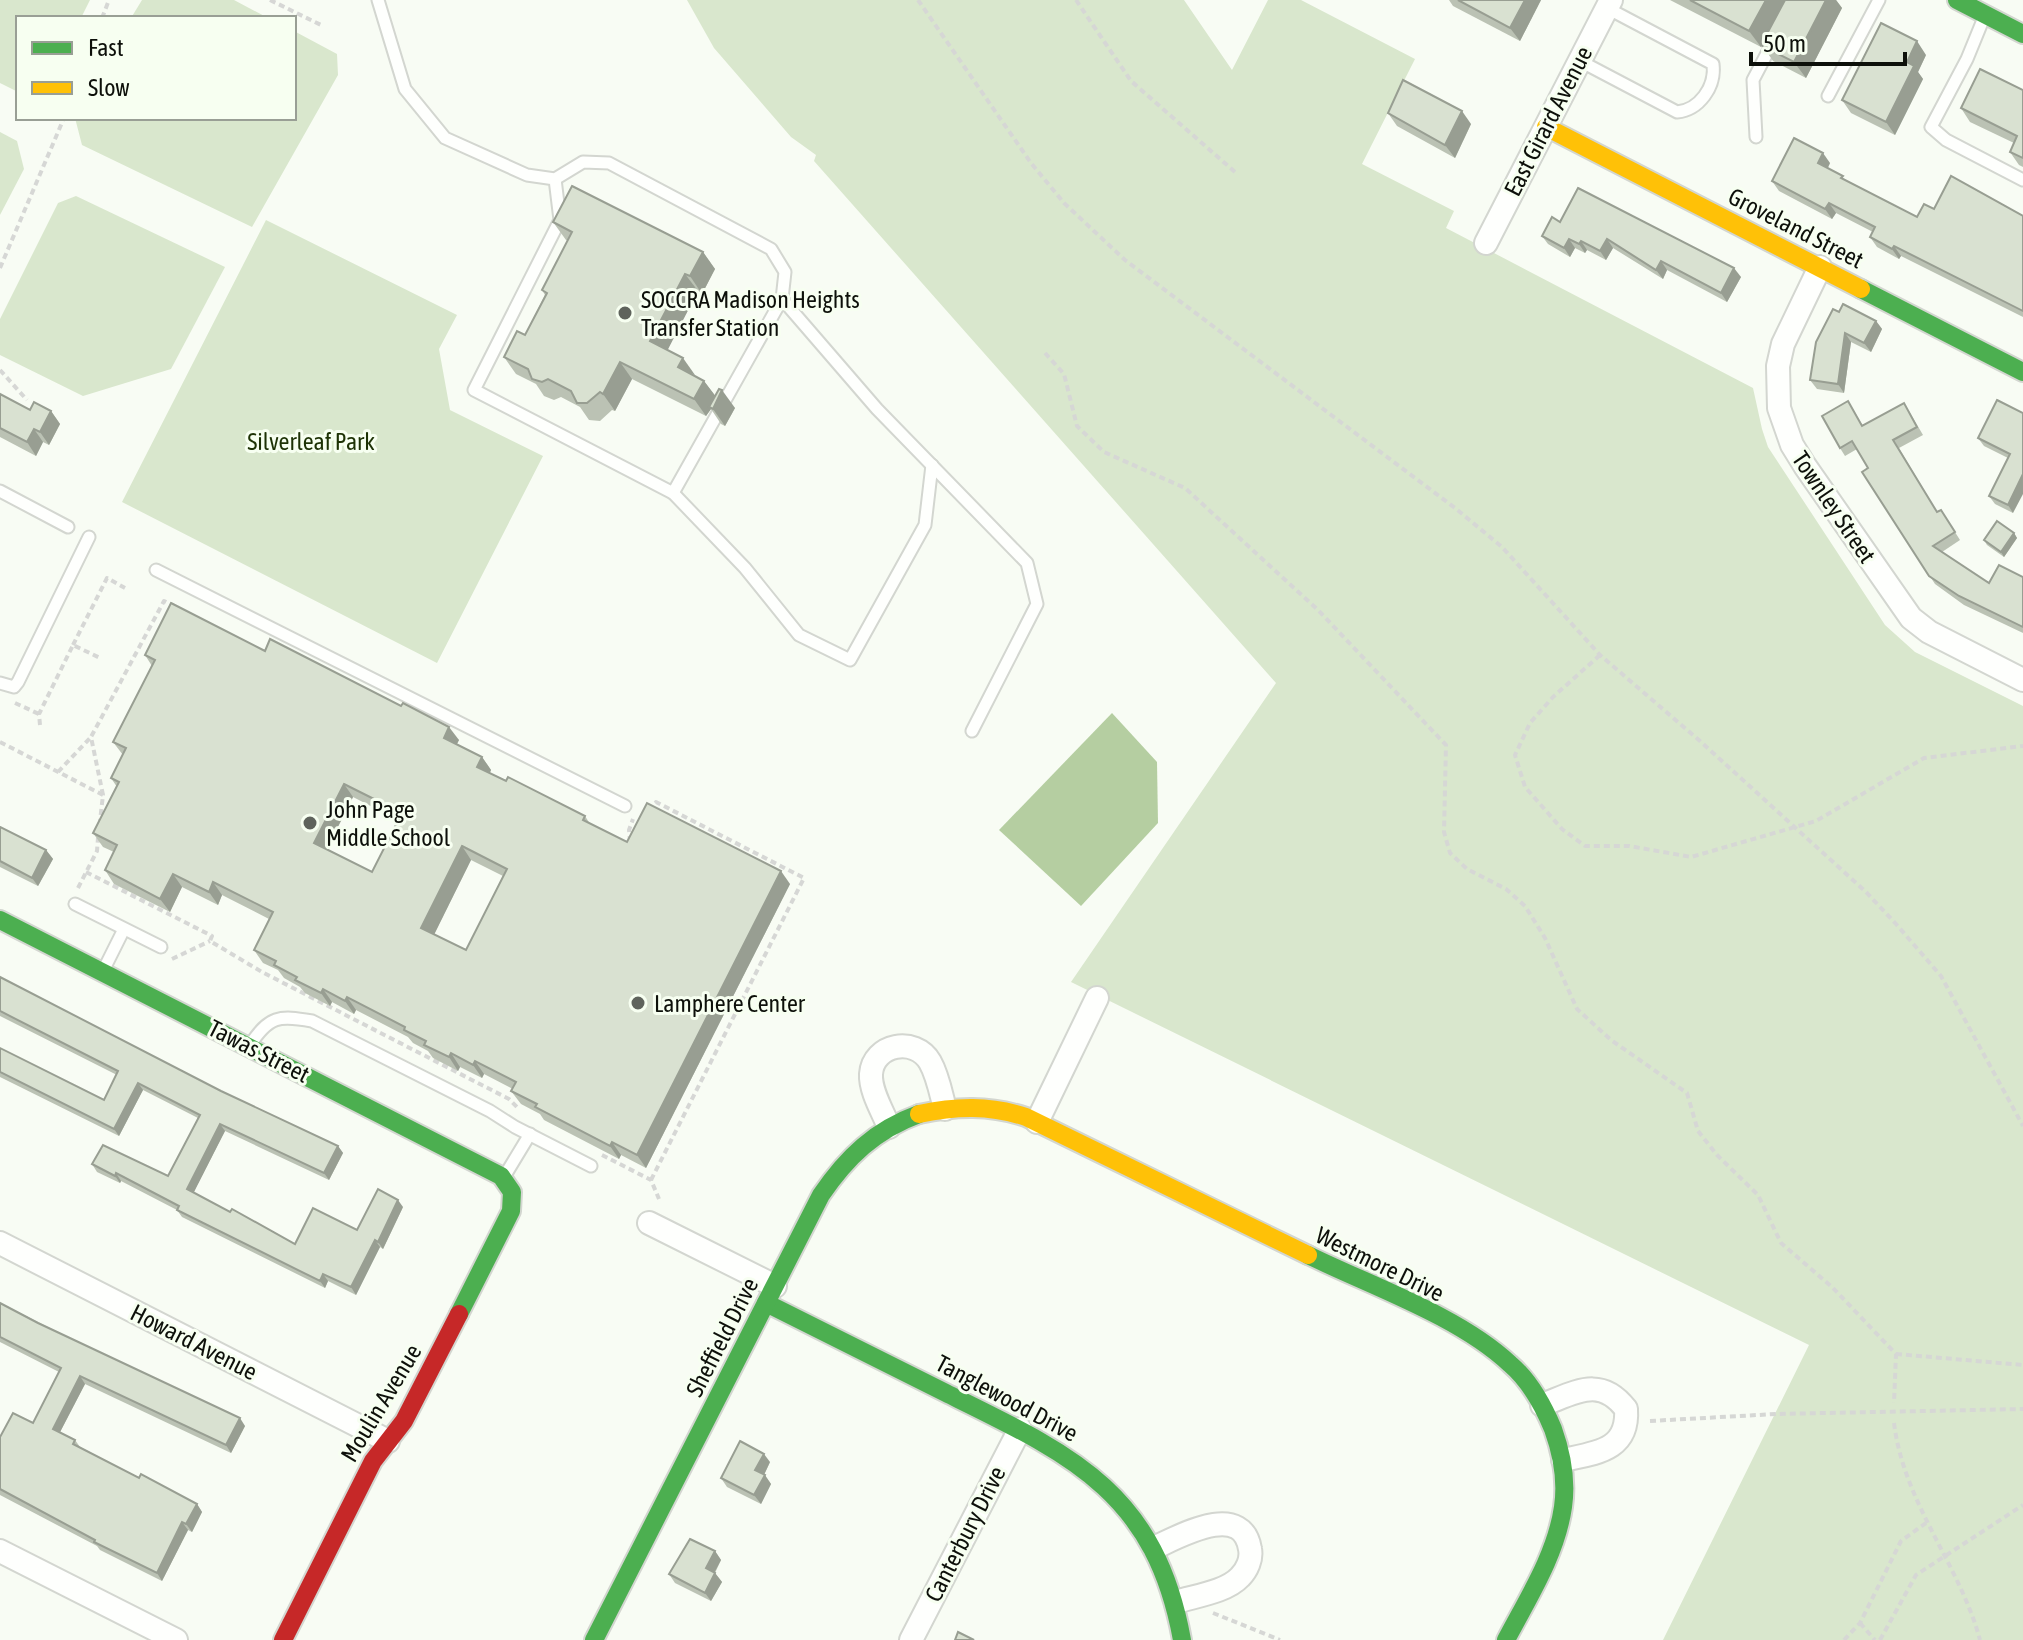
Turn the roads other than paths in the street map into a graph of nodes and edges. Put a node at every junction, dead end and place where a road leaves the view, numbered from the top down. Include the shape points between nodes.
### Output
1 (378, 0) edge
2 (1879, 0) edge
3 (1957, 0) edge
4 (1609, 4) edge
5 (1985, 14) junction
6 (1781, 27) edge
7 (2023, 34) edge
8 (1580, 61) junction
9 (1828, 96) dead end
10 (1546, 127) junction
11 (1756, 137) dead end
12 (555, 179) junction
13 (2023, 180) edge
14 (1486, 243) dead end
15 (1820, 267) junction
16 (782, 299) junction
17 (2023, 372) edge
18 (932, 465) junction
19 (0, 491) edge
20 (673, 493) junction
21 (68, 527) dead end
22 (89, 537) dead end
23 (156, 570) dead end
24 (2023, 680) edge
25 (0, 683) edge
26 (972, 731) dead end
27 (625, 806) dead end
28 (74, 900) road end
29 (0, 920) edge
30 (124, 929) junction
31 (161, 947) dead end
32 (103, 972) junction
33 (1097, 998) dead end
34 (249, 1045) junction
35 (945, 1109) junction
36 (1037, 1122) junction
37 (889, 1127) junction
38 (530, 1134) junction
39 (591, 1166) dead end
40 (508, 1183) junction
41 (649, 1223) dead end
42 (0, 1243) edge
43 (770, 1295) junction
44 (1542, 1405) junction
45 (1020, 1429) junction
46 (388, 1441) junction
47 (1563, 1460) junction
48 (1154, 1548) junction
49 (0, 1551) edge
50 (1176, 1602) junction
51 (176, 1640) edge
52 (283, 1640) edge
53 (594, 1640) edge
54 (911, 1640) edge
55 (1182, 1640) edge
56 (1506, 1640) edge

1 - 12 lane via 405,89 445,138 527,175
2 - 9 lane
3 - 5 street
4 - 8 street, East Girard Avenue
4 - 8 lane via 1713,64 1708,90 1699,104 1677,112
5 - 7 street
5 - 13 lane via 1931,127
6 - 11 lane via 1753,80
8 - 10 street, East Girard Avenue
10 - 14 street, East Girard Avenue
10 - 15 street, Groveland Street
12 - 16 lane via 583,162 609,163 771,249 785,272
12 - 20 lane via 560,220 474,390
15 - 17 street, Groveland Street
15 - 24 street, Townley Street via 1787,334 1778,366 1779,408 1792,445 1911,618
16 - 18 lane
16 - 20 lane
18 - 20 lane via 925,525 850,660 799,635 745,568
18 - 26 lane via 1027,563 1037,604
19 - 21 lane
22 - 25 lane via 18,682 14,687
23 - 27 lane
28 - 30 lane
29 - 32 street, Tawas Street
30 - 31 lane
30 - 32 lane
32 - 34 street, Tawas Street
33 - 36 street
34 - 38 lane via 263,1025 277,1019 312,1021
34 - 40 street, Tawas Street
35 - 36 street, Westmore Drive via 1000,1110
35 - 37 street, Sheffield Drive
35 - 37 street via 930,1061 913,1048 893,1046 882,1052 871,1073
36 - 44 street, Westmore Drive via 1471,1336 1512,1365
37 - 43 street, Sheffield Drive via 841,1166
38 - 39 lane
38 - 40 lane
40 - 46 street, Moulin Avenue via 508,1218 404,1421
41 - 43 street
42 - 46 street, Howard Avenue
43 - 45 street, Tanglewood Drive
43 - 53 street, Sheffield Drive
44 - 47 street, Westmore Drive
44 - 47 street via 1597,1388 1607,1390 1626,1409 1622,1436 1608,1449
45 - 48 street, Tanglewood Drive via 1070,1456 1102,1482
45 - 54 street, Canterbury Drive
46 - 52 street, Moulin Avenue
47 - 56 street, Westmore Drive via 1564,1492 1553,1545
48 - 50 street, Tanglewood Drive
48 - 50 street via 1213,1524 1233,1527 1248,1542 1250,1561 1232,1584
49 - 51 street
50 - 55 street, Tanglewood Drive

